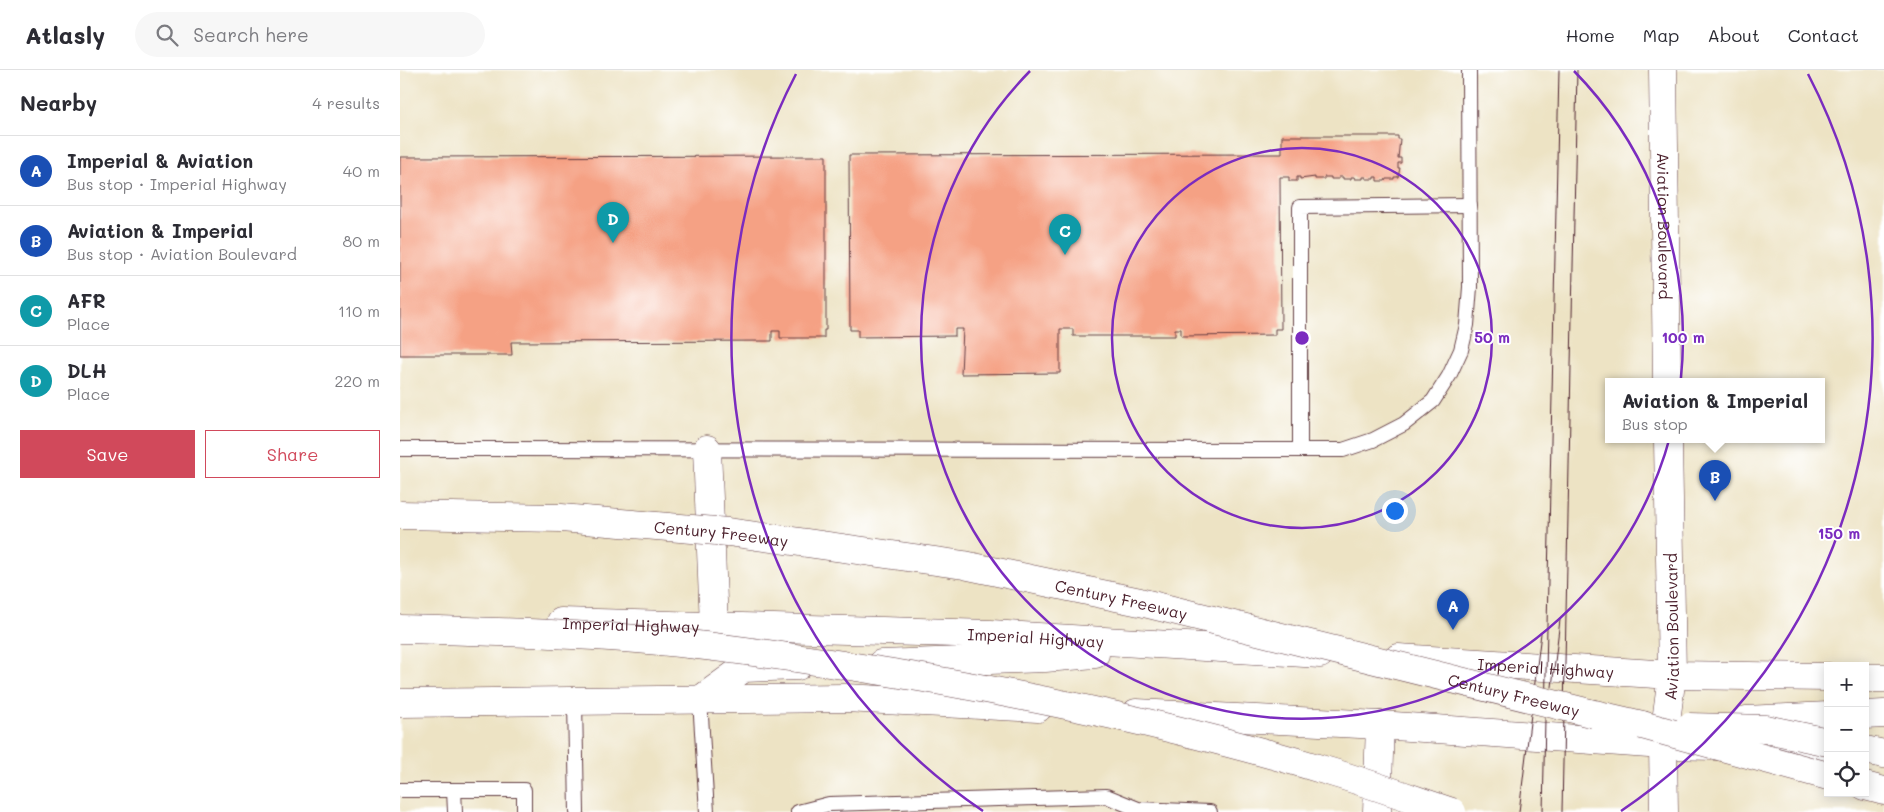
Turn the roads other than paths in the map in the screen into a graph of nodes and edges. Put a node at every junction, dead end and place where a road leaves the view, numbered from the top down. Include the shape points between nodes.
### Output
1 (1470, 70) edge
2 (1663, 70) edge
3 (1470, 205) junction
4 (1668, 378) edge
5 (1668, 443) edge
6 (400, 449) edge
7 (706, 449) junction
8 (1300, 450) junction
9 (400, 515) edge
10 (400, 620) edge
11 (714, 626) junction
12 (400, 629) edge
13 (1135, 643) junction
14 (1672, 675) junction
15 (1824, 678) edge
16 (1869, 678) edge
17 (1884, 678) edge
18 (700, 700) junction
19 (575, 701) junction
20 (400, 703) edge
21 (1884, 714) edge
22 (1869, 715) edge
23 (1824, 716) edge
24 (1380, 725) junction
25 (1642, 725) junction
26 (1824, 741) edge
27 (1664, 745) junction
28 (1884, 747) edge
29 (1824, 748) edge
30 (1869, 749) edge
31 (1869, 750) edge
32 (1884, 754) edge
33 (1824, 775) edge
34 (1869, 787) edge
35 (400, 790) edge
36 (454, 790) junction
37 (1884, 791) edge
38 (455, 812) edge
39 (524, 812) edge
40 (577, 812) edge
41 (707, 812) edge
42 (798, 812) edge
43 (1210, 812) edge
44 (1377, 812) edge
45 (1452, 812) edge
46 (1664, 812) edge

1 - 3 lane
2 - 4 main road, Aviation Boulevard
3 - 8 lane via 1467,325 1462,350 1433,401 1404,424 1373,440 1342,450
3 - 8 lane via 1300,207
5 - 14 main road, Aviation Boulevard
6 - 7 lane
7 - 8 lane
7 - 11 main road
9 - 25 main road, Century Freeway, bridge via 560,518 728,532 964,565 1140,602
10 - 11 main road, Imperial Highway
11 - 13 main road, Imperial Highway via 991,634
12 - 45 main road, bridge via 639,639 787,656 918,676 1029,696 1181,730 1334,773
13 - 14 main road, Imperial Highway
13 - 18 main road via 1096,654 1046,658 744,668
14 - 15 main road, Imperial Highway
14 - 27 main road, Aviation Boulevard
16 - 17 main road
18 - 19 main road
18 - 24 main road via 845,698
18 - 41 lane
19 - 20 main road
19 - 40 lane
21 - 22 main road
23 - 27 main road via 1695,723
24 - 27 main road
24 - 44 main road
25 - 26 main road, bridge via 1766,729
25 - 33 main road, Century Freeway, bridge
27 - 29 main road
27 - 46 main road, Aviation Boulevard
28 - 30 main road
31 - 32 main road
34 - 37 main road
35 - 36 lane
36 - 38 lane
36 - 39 lane via 524,790
42 - 43 lane via 829,804 1106,796 1138,809

